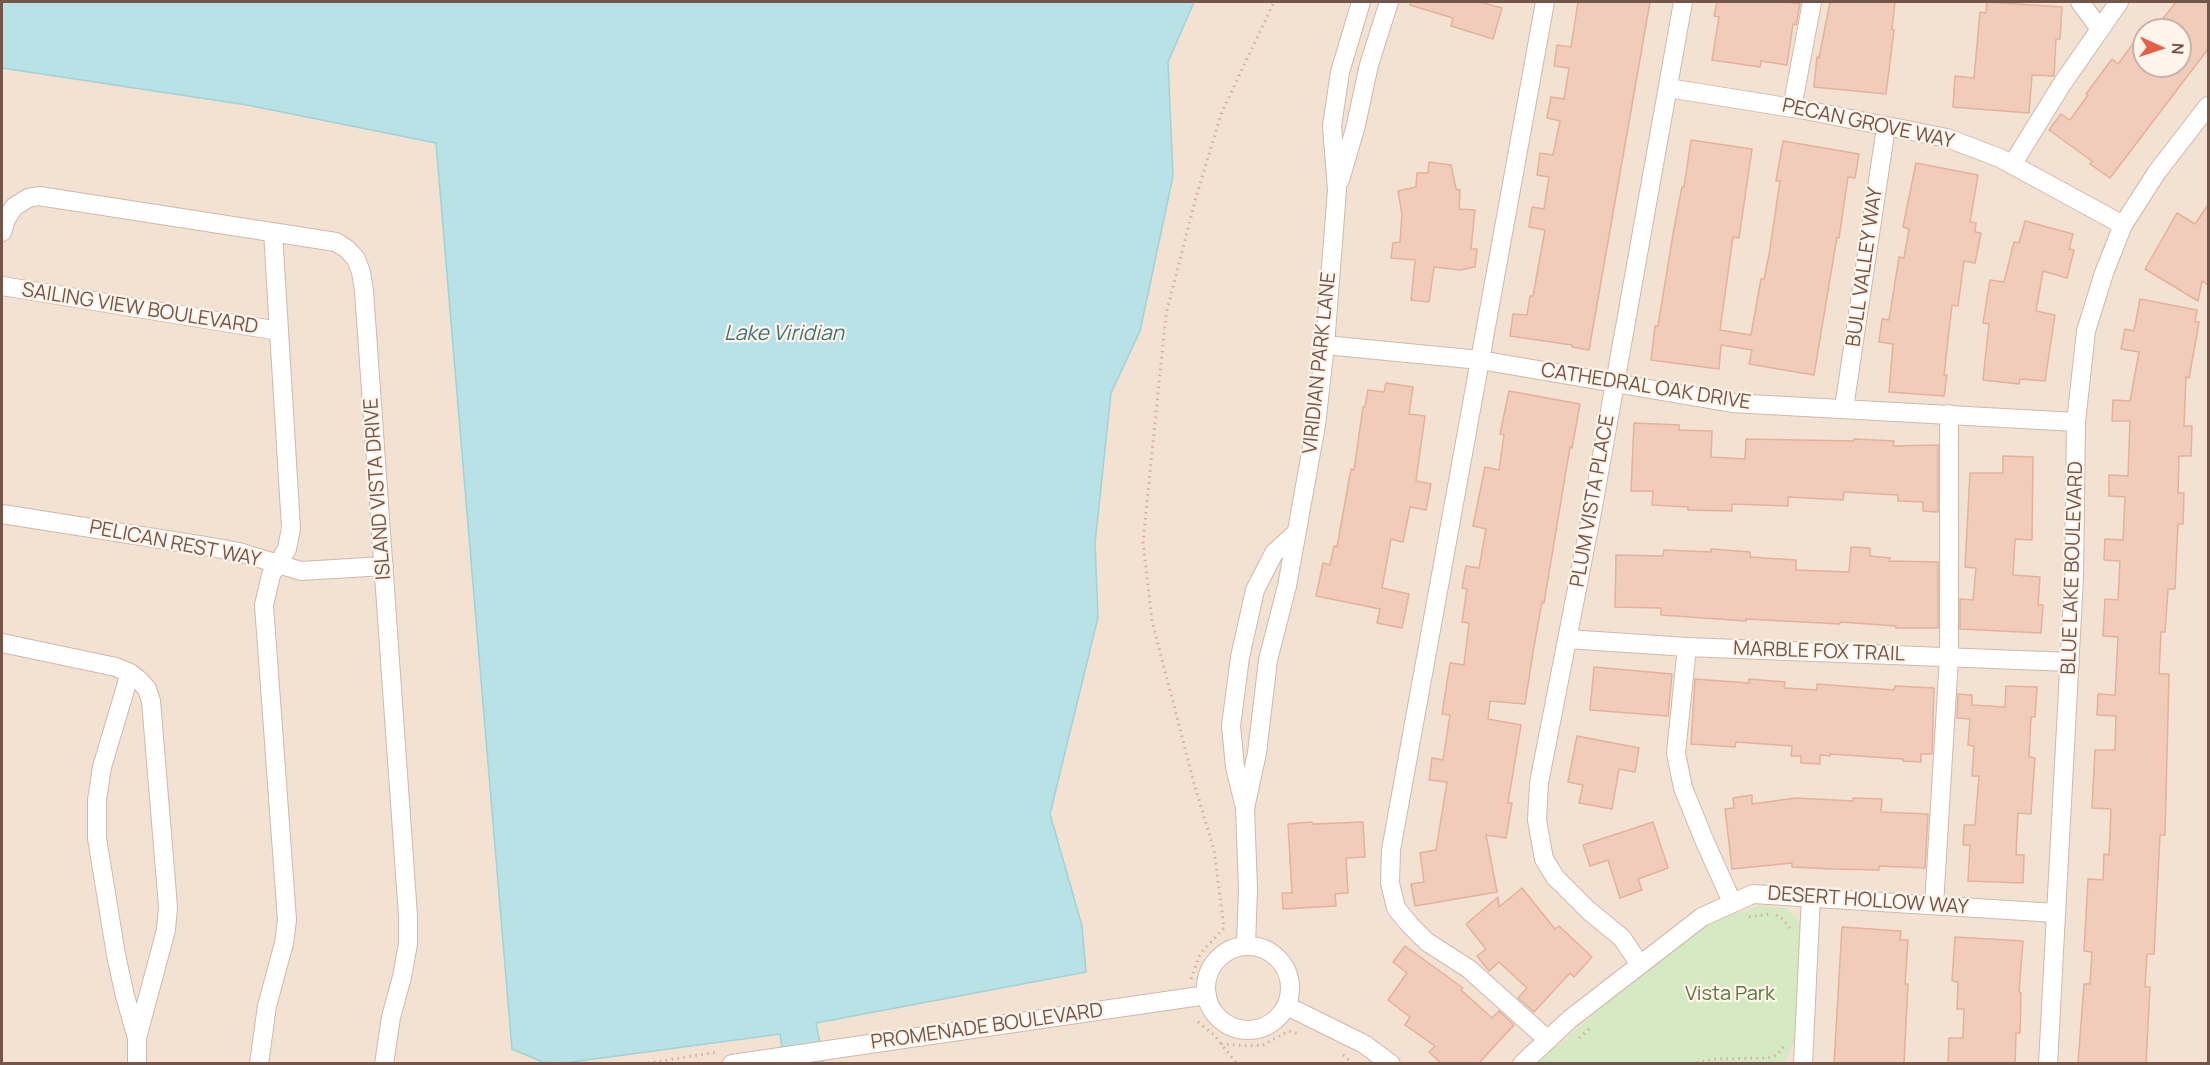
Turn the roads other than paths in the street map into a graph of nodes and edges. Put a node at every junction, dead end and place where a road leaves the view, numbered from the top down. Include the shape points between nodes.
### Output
1 (1361, 2) edge
2 (1389, 2) edge
3 (1545, 2) edge
4 (1683, 2) edge
5 (1812, 2) edge
6 (2080, 2) edge
7 (2119, 2) edge
8 (2100, 29) junction
9 (1668, 88) junction
10 (2208, 106) edge
11 (1792, 108) junction
12 (1886, 127) junction
13 (2012, 165) junction
14 (1337, 190) junction
15 (2123, 225) junction
16 (2, 232) edge
17 (273, 232) junction
18 (2, 286) edge
19 (279, 331) junction
20 (1325, 345) junction
21 (1480, 360) junction
22 (1614, 383) junction
23 (1844, 408) junction
24 (1949, 414) junction
25 (2076, 422) junction
26 (2, 514) edge
27 (1295, 534) junction
28 (277, 564) junction
29 (384, 566) junction
30 (1567, 639) junction
31 (2, 643) edge
32 (1688, 646) junction
33 (1949, 657) junction
34 (2070, 662) junction
35 (130, 673) junction
36 (1245, 808) junction
37 (1811, 896) junction
38 (1732, 902) junction
39 (1934, 905) junction
40 (2056, 913) junction
41 (1246, 945) junction
42 (1640, 965) junction
43 (1207, 995) junction
44 (1287, 1006) junction
45 (137, 1038) junction
46 (1548, 1040) junction
47 (137, 1064) edge
48 (259, 1064) edge
49 (384, 1064) edge
50 (732, 1064) edge
51 (1391, 1064) edge
52 (1522, 1064) edge
53 (1803, 1064) edge
54 (2048, 1064) edge

1 - 14 street, VIRIDIAN PARK LANE via 1340,72 1332,126
2 - 14 street, VIRIDIAN PARK LANE
3 - 21 street
4 - 9 street, PLUM VISTA PLACE
5 - 11 street
6 - 8 street
7 - 8 street
8 - 13 street
9 - 11 street, PECAN GROVE WAY
9 - 22 street, PLUM VISTA PLACE
10 - 15 street, BLUE LAKE BOULEVARD via 2157,172
11 - 12 street, PECAN GROVE WAY
12 - 13 street, PECAN GROVE WAY via 1947,138
12 - 23 street, BULL VALLEY WAY
13 - 15 street, PECAN GROVE WAY
14 - 20 street, VIRIDIAN PARK LANE
15 - 25 street, BLUE LAKE BOULEVARD via 2086,331
16 - 17 street, ISLAND VISTA DRIVE via 6,219 20,202 39,196
17 - 19 street
17 - 29 street, ISLAND VISTA DRIVE via 336,242 356,259 361,272
18 - 19 street, SAILING VIEW BOULEVARD
19 - 28 street via 291,528 287,549
20 - 21 street, CATHEDRAL OAK DRIVE
20 - 27 street, VIRIDIAN PARK LANE via 1316,425
21 - 22 street, CATHEDRAL OAK DRIVE
21 - 46 street via 1390,850 1390,883 1396,908 1427,942 1469,969
22 - 23 street, CATHEDRAL OAK DRIVE via 1732,403
22 - 30 street, PLUM VISTA PLACE
23 - 24 street, CATHEDRAL OAK DRIVE
24 - 25 street, CATHEDRAL OAK DRIVE
24 - 33 street
25 - 34 street, BLUE LAKE BOULEVARD
26 - 28 street, PELICAN REST WAY via 212,547
27 - 36 street, VIRIDIAN PARK LANE via 1287,586 1268,660 1257,753
27 - 36 street, VIRIDIAN PARK LANE via 1274,553 1256,590 1240,657 1231,726
28 - 29 street, PELICAN REST WAY via 318,571
28 - 48 street via 264,605 286,931 267,1006
29 - 49 street, ISLAND VISTA DRIVE via 408,916 408,944
30 - 32 street, MARBLE FOX TRAIL
30 - 42 street, PLUM VISTA PLACE via 1539,783 1540,844 1555,876 1622,938
31 - 35 street
32 - 33 street, MARBLE FOX TRAIL
32 - 38 street via 1676,753 1683,788
33 - 34 street, MARBLE FOX TRAIL
33 - 39 street
34 - 40 street, BLUE LAKE BOULEVARD
35 - 45 street via 102,767 97,838 120,976
35 - 45 street via 147,689 152,701 168,907 166,930
36 - 41 street, VIRIDIAN PARK LANE
37 - 38 street, DESERT HOLLOW WAY via 1753,894
37 - 39 street, DESERT HOLLOW WAY
37 - 53 street
38 - 42 street, DESERT HOLLOW WAY via 1702,917
39 - 40 street, DESERT HOLLOW WAY
40 - 54 street, BLUE LAKE BOULEVARD
41 - 43 street via 1224,953 1215,962 1206,983
41 - 44 street via 1267,949 1284,964 1291,985
42 - 46 street, DESERT HOLLOW WAY
43 - 44 street via 1210,1007 1226,1024 1248,1031 1271,1024
43 - 50 street, PROMENADE BOULEVARD
44 - 51 street via 1364,1044
45 - 47 street
46 - 52 street, DESERT HOLLOW WAY

